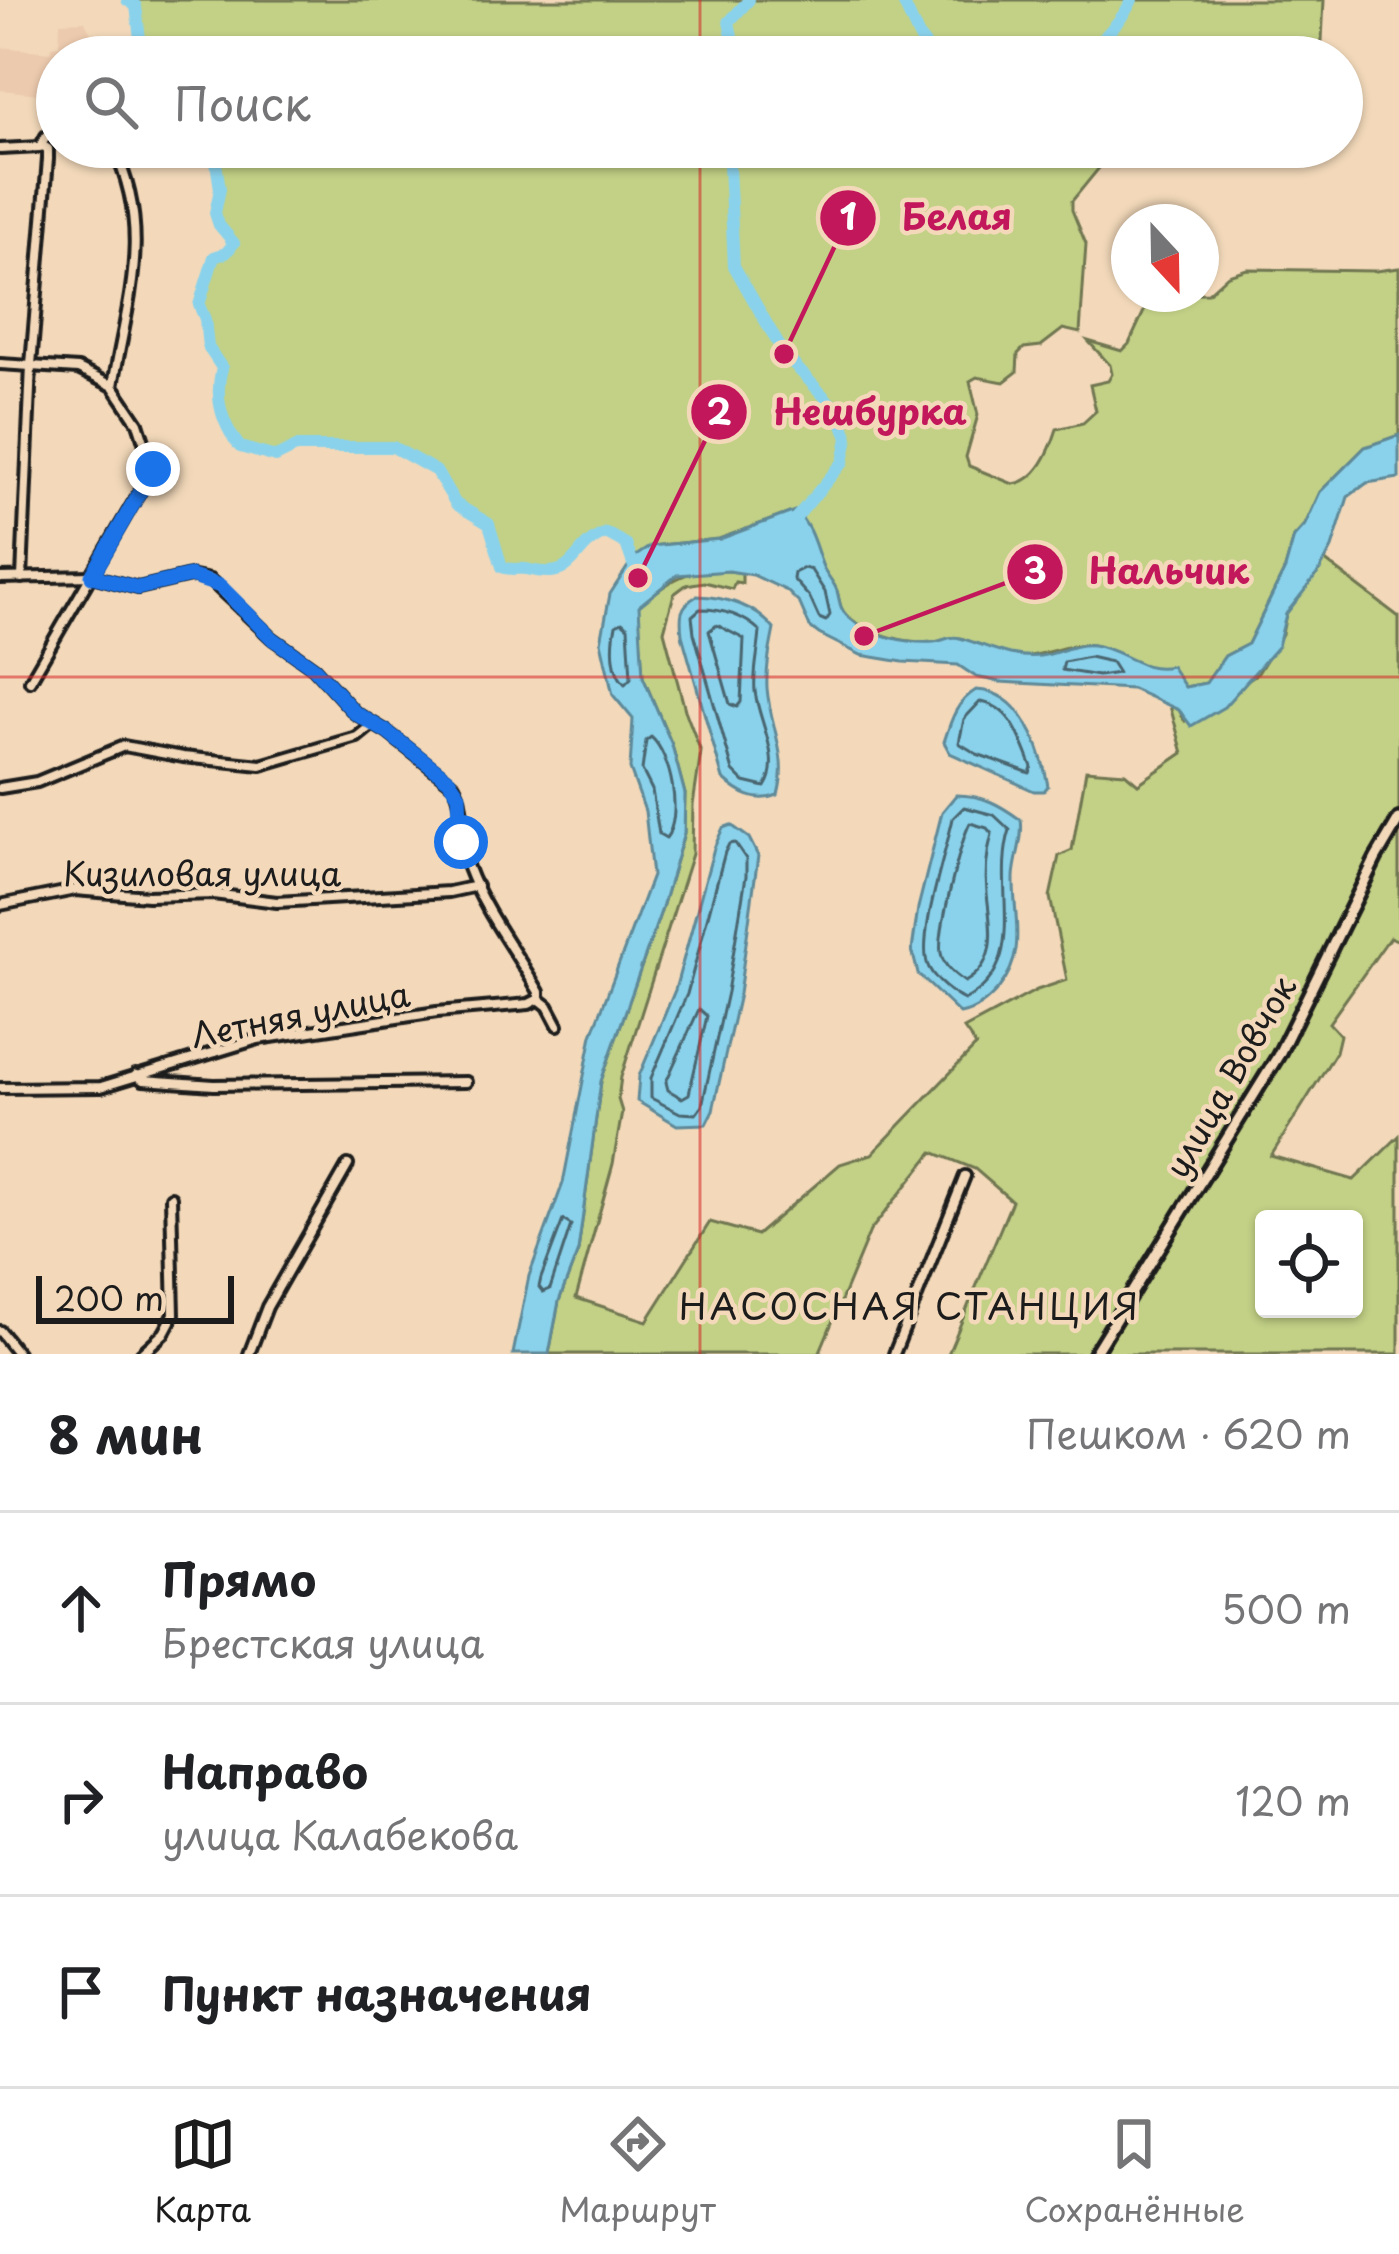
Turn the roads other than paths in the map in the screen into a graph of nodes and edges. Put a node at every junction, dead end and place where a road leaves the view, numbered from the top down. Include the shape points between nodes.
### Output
1 (36, 146) edge
2 (0, 149) edge
3 (47, 168) edge
4 (122, 168) edge
5 (0, 364) edge
6 (31, 365) junction
7 (113, 386) junction
8 (92, 576) junction
9 (0, 578) edge
10 (22, 578) junction
11 (30, 681) dead end
12 (373, 724) junction
13 (0, 788) edge
14 (1399, 819) edge
15 (477, 886) junction
16 (0, 905) edge
17 (539, 999) junction
18 (558, 1025) dead end
19 (136, 1075) junction
20 (466, 1082) dead end
21 (0, 1088) edge
22 (348, 1165) dead end
23 (964, 1176) dead end
24 (171, 1197) dead end
25 (0, 1331) edge
26 (18, 1354) edge
27 (141, 1354) edge
28 (249, 1354) edge
29 (894, 1354) edge
30 (1094, 1354) edge

1 - 2 street
3 - 6 street
4 - 7 street via 136,268
5 - 6 street
6 - 7 street via 78,369
6 - 10 street
7 - 8 street via 138,423 153,469
8 - 10 street
8 - 11 street
8 - 12 street via 138,588 190,576 211,580
9 - 10 street
12 - 13 street via 357,737 261,765 124,746 37,782
12 - 15 street via 457,789 461,842
14 - 30 street, улица Вовчок via 1278,1056
15 - 16 street, Кизиловая улица via 277,902 76,890
15 - 17 street
17 - 18 street
17 - 19 street, Летняя улица via 273,1036
19 - 20 street via 214,1085
19 - 21 street, Летняя улица via 92,1088
22 - 28 street via 267,1306
23 - 29 street
24 - 27 street via 174,1314
25 - 26 street

